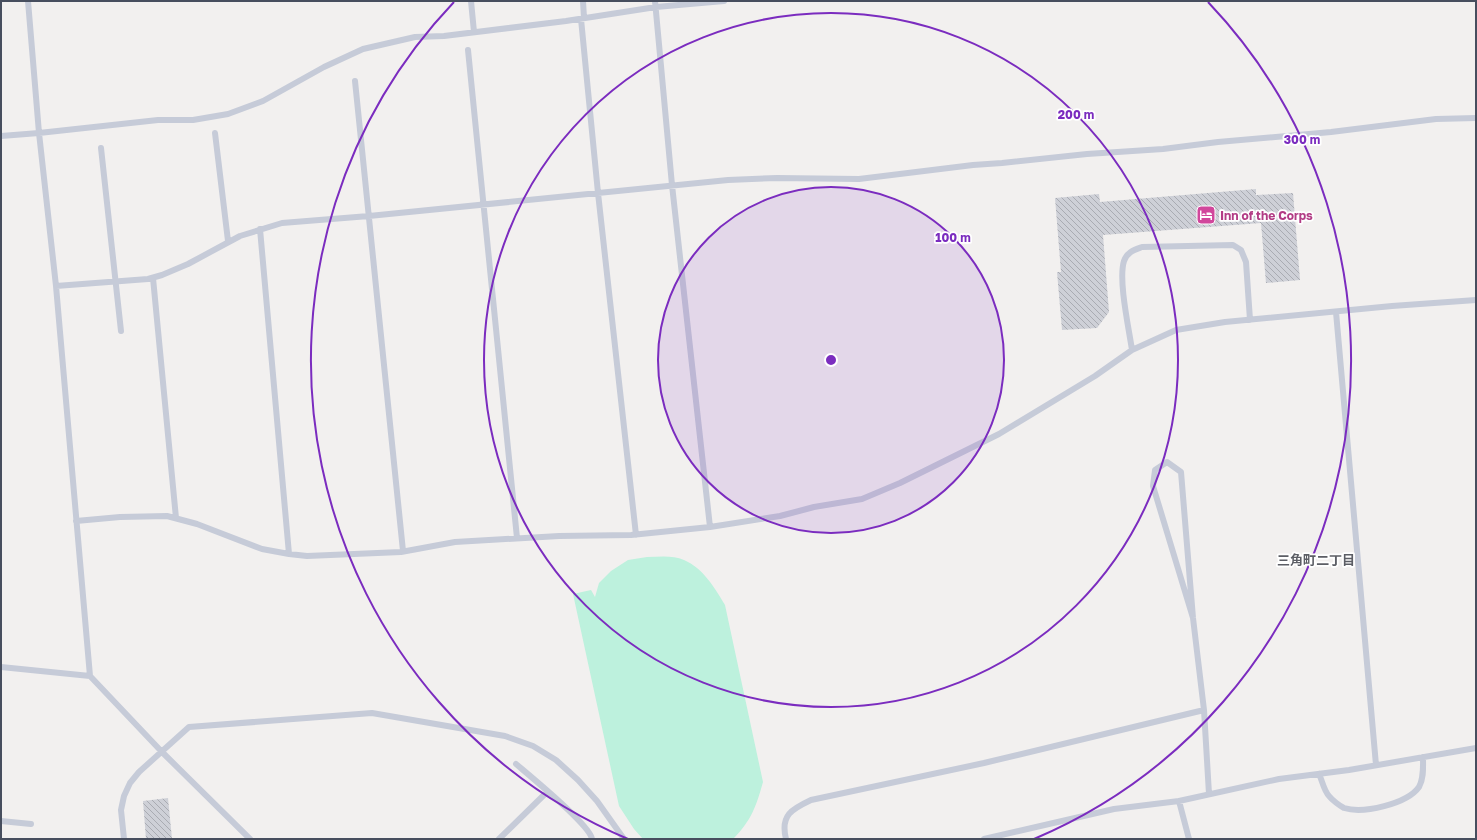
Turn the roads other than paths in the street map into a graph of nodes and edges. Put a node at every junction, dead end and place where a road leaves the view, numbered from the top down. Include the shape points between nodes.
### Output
1 (28, 1) edge
2 (471, 1) edge
3 (583, 1) edge
4 (724, 1) edge
5 (655, 4) edge
6 (583, 18) junction
7 (474, 32) junction
8 (468, 50) dead end
9 (355, 81) dead end
10 (1476, 118) edge
11 (39, 133) junction
12 (215, 133) dead end
13 (1, 136) edge
14 (101, 148) dead end
15 (672, 185) junction
16 (598, 193) junction
17 (484, 204) junction
18 (369, 216) junction
19 (260, 229) junction
20 (228, 241) junction
21 (153, 278) junction
22 (115, 282) junction
23 (56, 286) junction
24 (1476, 300) edge
25 (1336, 312) junction
26 (1250, 320) junction
27 (121, 331) dead end
28 (1132, 350) junction
29 (176, 518) junction
30 (76, 521) junction
31 (710, 527) junction
32 (636, 535) junction
33 (517, 538) junction
34 (403, 551) junction
35 (289, 554) junction
36 (1193, 618) junction
37 (1, 667) edge
38 (90, 676) junction
39 (1204, 710) junction
40 (1476, 748) edge
41 (162, 752) junction
42 (1423, 757) junction
43 (516, 764) dead end
44 (1376, 765) junction
45 (1319, 774) junction
46 (547, 792) junction
47 (1209, 794) junction
48 (1179, 801) junction
49 (1, 820) edge
50 (31, 824) dead end
51 (124, 839) edge
52 (250, 839) edge
53 (500, 839) edge
54 (592, 839) edge
55 (624, 839) edge
56 (786, 839) edge
57 (984, 839) edge
58 (1189, 839) edge

1 - 11 lane
2 - 7 lane
3 - 6 lane
4 - 5 lane
5 - 6 lane
5 - 15 lane
6 - 7 lane
6 - 16 lane
7 - 11 lane via 415,37 363,49 324,67 263,102 228,114 193,120 158,120
8 - 17 lane
9 - 18 lane
10 - 15 lane via 1436,119 1163,149 973,165 859,180 777,178
11 - 13 lane
11 - 23 lane
12 - 20 lane
14 - 22 lane
15 - 16 lane
15 - 31 lane
16 - 17 lane
16 - 32 lane
17 - 18 lane
17 - 33 lane
18 - 19 lane via 282,223
18 - 34 lane
19 - 20 lane
19 - 35 lane
20 - 21 lane via 188,264
21 - 22 lane
21 - 29 lane
22 - 23 lane
22 - 27 lane
23 - 30 lane
24 - 25 lane
25 - 26 lane
25 - 44 lane
26 - 28 lane via 1176,330
26 - 28 lane via 1246,262 1241,250 1233,244 1142,247 1131,251 1124,260 1123,284
28 - 31 lane via 1095,376 999,434 862,499
29 - 30 lane via 146,516
29 - 35 lane via 262,549
30 - 38 lane
31 - 32 lane
32 - 33 lane
33 - 34 lane via 455,542
34 - 35 lane via 307,556
36 - 36 lane via 1153,486 1155,470 1167,462 1181,472
36 - 39 lane
37 - 38 lane
38 - 41 lane
39 - 47 lane
39 - 56 lane via 984,763 811,800 794,808 785,818
40 - 42 lane
41 - 51 lane via 139,772 124,796 121,810
41 - 52 lane
41 - 55 lane via 189,727 372,713 505,736 533,746 556,760 597,801
42 - 44 lane
42 - 45 lane via 1423,778 1408,797 1370,809 1343,807 1329,796
43 - 46 lane
44 - 45 lane
45 - 47 lane via 1279,779
46 - 53 lane
46 - 54 lane via 580,822
47 - 48 lane
48 - 57 lane via 1114,809
48 - 58 lane
49 - 50 lane

